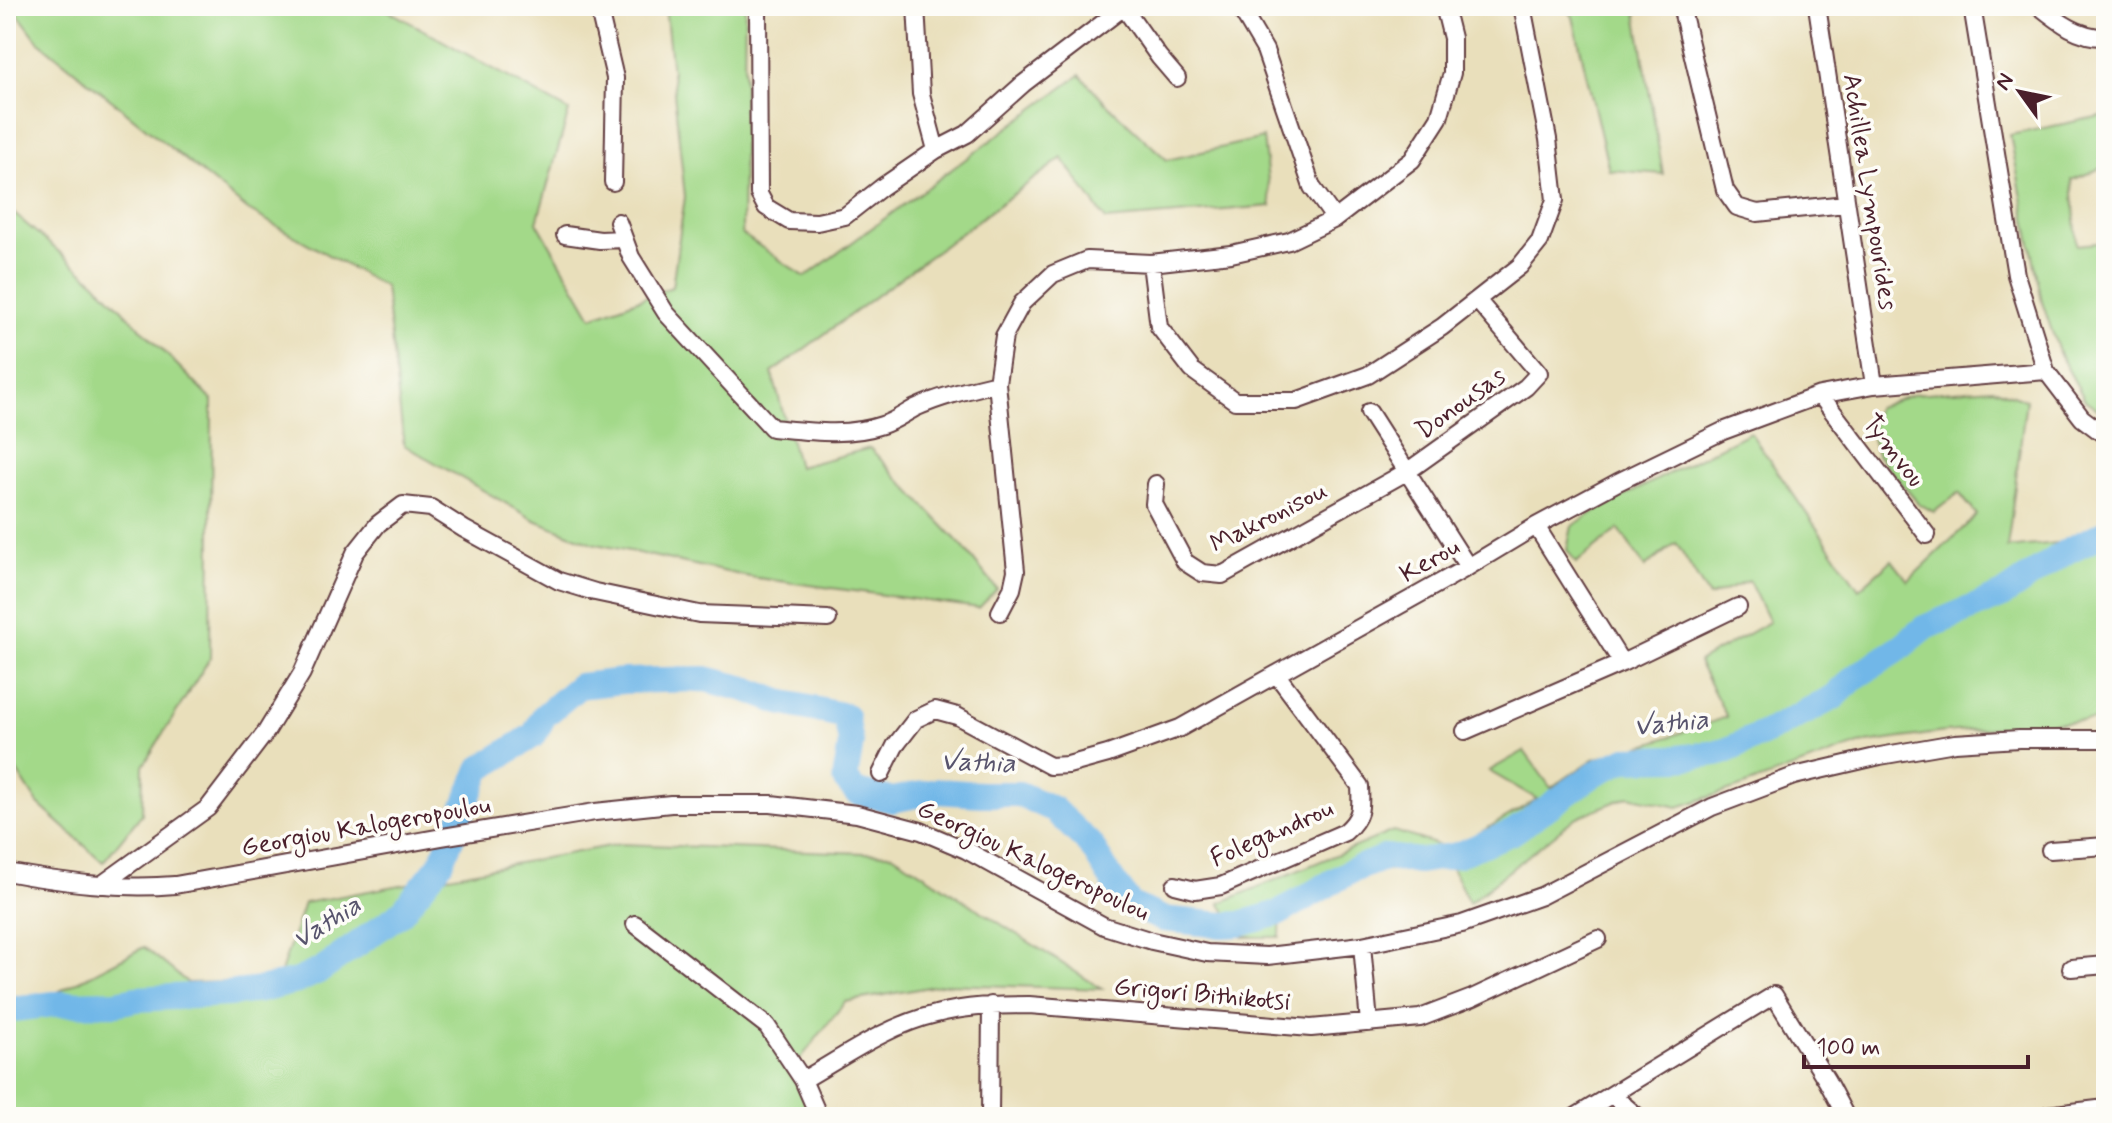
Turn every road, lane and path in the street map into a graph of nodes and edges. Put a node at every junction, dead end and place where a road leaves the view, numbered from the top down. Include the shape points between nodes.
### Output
1 (598, 6) edge
2 (758, 6) edge
3 (916, 6) edge
4 (1239, 6) edge
5 (1444, 6) edge
6 (1522, 6) edge
7 (1681, 6) edge
8 (1817, 6) edge
9 (1972, 6) edge
10 (2039, 6) edge
11 (1123, 7) edge
12 (2106, 37) edge
13 (1177, 78) dead end
14 (936, 150) junction
15 (613, 182) dead end
16 (1846, 204) junction
17 (1335, 219) junction
18 (618, 222) dead end
19 (565, 235) dead end
20 (624, 239) junction
21 (1151, 263) junction
22 (1477, 300) junction
23 (2046, 371) junction
24 (997, 383) junction
25 (1874, 385) junction
26 (1820, 395) junction
27 (1369, 412) dead end
28 (2106, 436) edge
29 (1408, 471) junction
30 (1156, 484) dead end
31 (1536, 526) junction
32 (1927, 535) dead end
33 (1468, 567) junction
34 (1738, 607) dead end
35 (1000, 612) dead end
36 (828, 619) dead end
37 (1622, 663) junction
38 (1277, 675) junction
39 (1465, 731) dead end
40 (2106, 739) edge
41 (881, 774) dead end
42 (2106, 846) edge
43 (2050, 850) dead end
44 (6, 872) edge
45 (101, 885) junction
46 (1175, 885) dead end
47 (635, 924) dead end
48 (1598, 939) dead end
49 (1362, 945) junction
50 (2106, 965) edge
51 (2071, 968) dead end
52 (991, 1005) junction
53 (1369, 1023) junction
54 (803, 1080) junction
55 (1612, 1095) junction
56 (2106, 1108) edge
57 (2047, 1115) dead end
58 (819, 1117) edge
59 (990, 1117) edge
60 (1575, 1117) edge
61 (1638, 1117) edge
62 (1846, 1117) edge

1 - 15 street via 615,78
2 - 14 street via 759,194 766,207 789,221 845,216
3 - 14 street via 921,94
4 - 17 street via 1265,50 1312,187
5 - 17 street via 1452,38 1452,73 1439,118 1412,160
6 - 22 street via 1555,200 1540,241 1520,266
7 - 16 street via 1725,190 1737,207 1757,213
8 - 16 street, Achillea Lympourides
9 - 23 street via 2016,275
10 - 12 street via 2063,25
11 - 13 street
11 - 14 street via 967,134
16 - 25 street, Achillea Lympourides
17 - 21 street via 1289,241
18 - 20 street
19 - 20 street
20 - 24 street via 666,313 772,428 854,431 882,425 954,393
21 - 22 street via 1159,327 1192,370 1235,401 1296,401 1368,375
21 - 24 street via 1087,260 1053,274 1022,303 1004,336
22 - 29 street, Donousas via 1539,373
23 - 25 street, Kerou
23 - 28 street via 2082,418
24 - 35 street via 1016,571
25 - 26 street, Kerou
26 - 31 street, Kerou via 1723,431
26 - 32 street, Tymvou
27 - 29 street
29 - 30 street, Makronisou via 1222,575 1202,573 1185,562 1154,504
29 - 33 street
31 - 33 street, Kerou
31 - 37 street
33 - 38 street, Kerou
34 - 37 street
36 - 45 street via 699,614 595,592 559,581 431,508 403,505 378,524 355,553 302,673 266,732 208,808
37 - 39 street
38 - 41 street, Kerou via 1180,728 1068,765 1050,766 957,716 935,710 916,719
38 - 46 street, Folegandrou via 1360,786 1361,809 1355,823 1221,886 1195,890
40 - 49 street, Georgiou Kalogeropoulou via 1955,743 1794,776 1712,807 1541,896 1462,924
42 - 43 street
44 - 45 street, Georgiou Kalogeropoulou
45 - 49 street, Georgiou Kalogeropoulou via 175,885 595,812 671,804 771,804 857,814 921,831 1104,926 1152,941 1207,953 1267,956
47 - 54 street via 767,1026
48 - 53 street, Grigori Bithikotsi via 1420,1018
49 - 53 street
50 - 51 street
52 - 53 street, Grigori Bithikotsi via 1311,1028
52 - 54 street, Grigori Bithikotsi via 935,1014 883,1033
52 - 59 street
54 - 58 street
55 - 60 street
55 - 61 street
55 - 62 street via 1774,995
56 - 57 street

